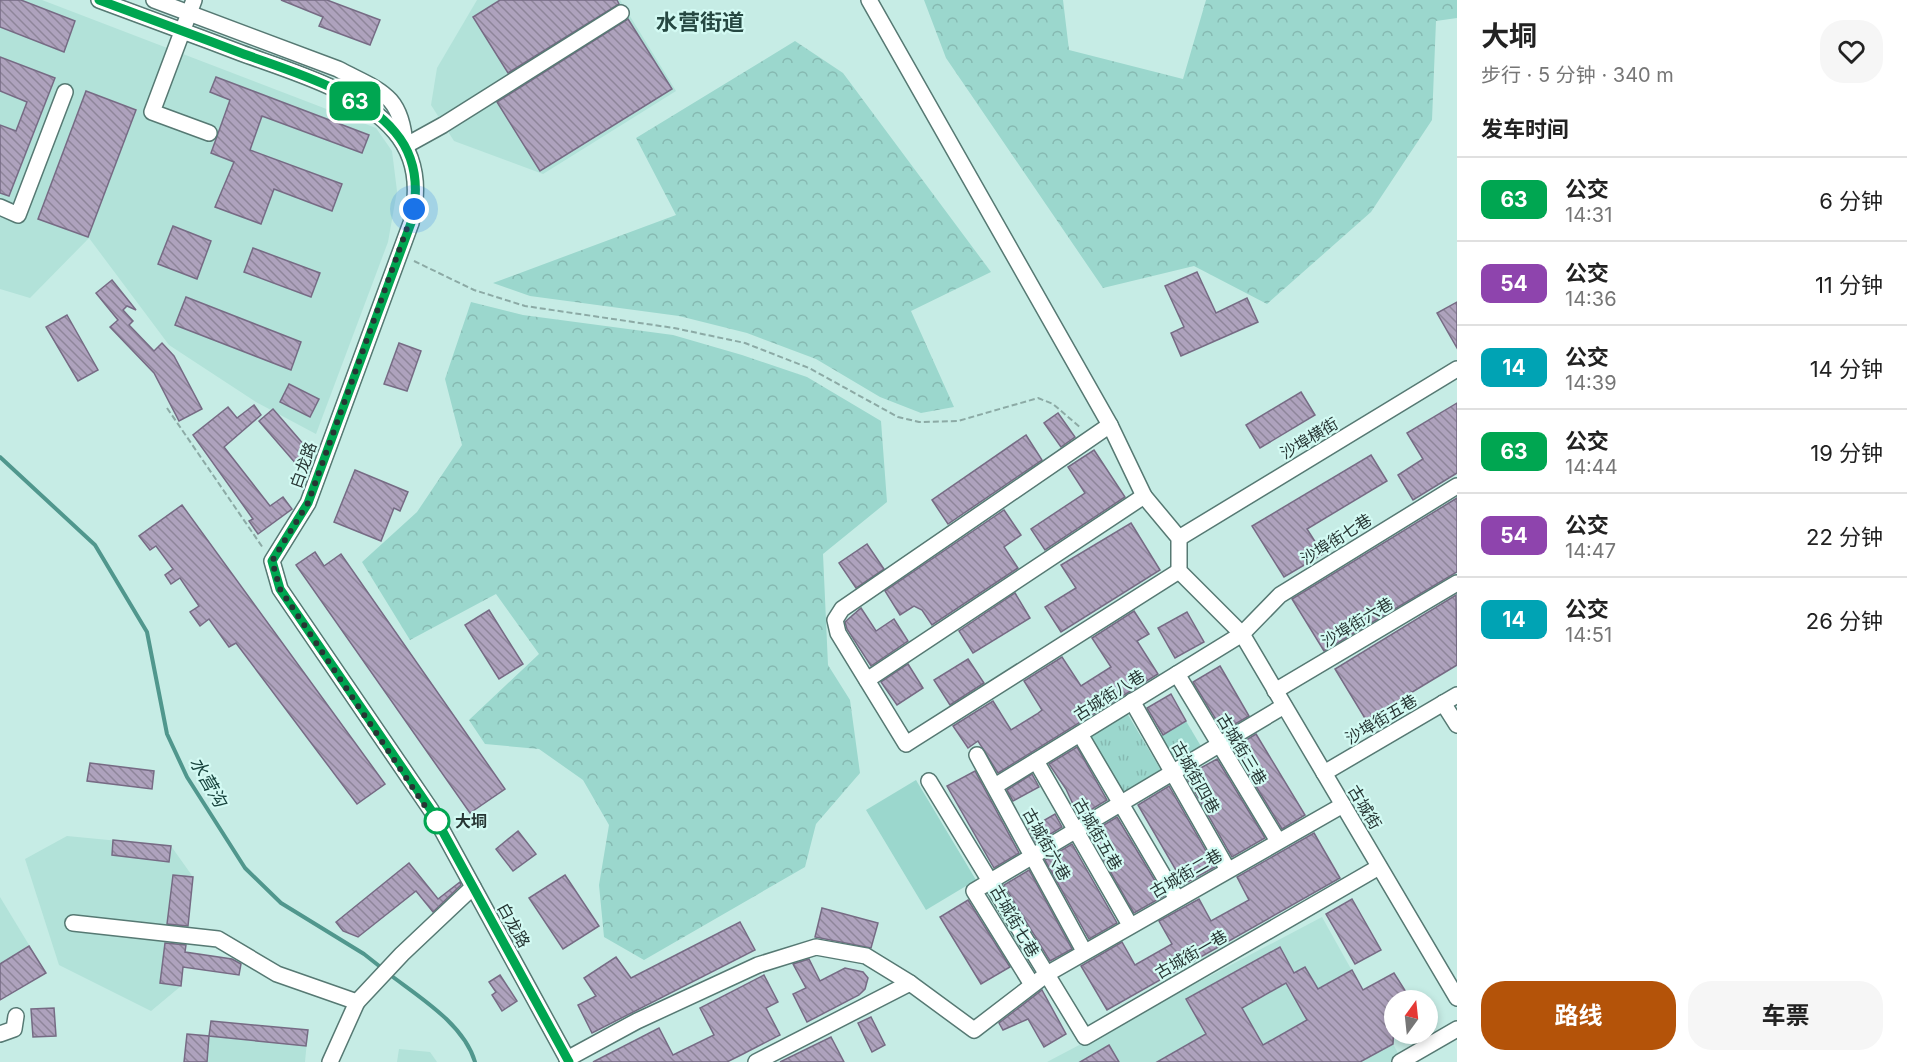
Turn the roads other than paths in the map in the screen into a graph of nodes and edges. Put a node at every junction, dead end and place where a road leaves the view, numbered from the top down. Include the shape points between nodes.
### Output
1 (99, 0) edge
2 (154, 0) edge
3 (869, 0) edge
4 (191, 7) edge
5 (621, 14) dead end
6 (182, 31) junction
7 (65, 92) dead end
8 (209, 133) dead end
9 (405, 146) junction
10 (0, 207) edge
11 (1457, 369) edge
12 (1110, 425) junction
13 (1457, 486) edge
14 (1144, 496) junction
15 (1179, 538) junction
16 (1179, 571) junction
17 (1457, 583) edge
18 (1242, 634) junction
19 (1177, 674) junction
20 (867, 680) junction
21 (1275, 691) junction
22 (1457, 695) edge
23 (1132, 701) junction
24 (1443, 703) junction
25 (1284, 706) junction
26 (1457, 724) edge
27 (1080, 734) junction
28 (1219, 745) junction
29 (977, 755) dead end
30 (1036, 761) junction
31 (1173, 772) junction
32 (1324, 773) junction
33 (929, 781) dead end
34 (995, 786) junction
35 (1121, 803) junction
36 (1343, 805) junction
37 (1075, 830) junction
38 (1278, 842) junction
39 (1033, 855) junction
40 (1379, 867) junction
41 (1228, 870) junction
42 (989, 881) junction
43 (473, 887) junction
44 (1177, 899) junction
45 (74, 923) dead end
46 (1130, 925) junction
47 (1084, 951) junction
48 (1047, 974) junction
49 (910, 983) junction
50 (1031, 983) junction
51 (1457, 998) edge
52 (357, 1002) junction
53 (16, 1016) dead end
54 (1457, 1029) edge
55 (0, 1035) edge
56 (568, 1061) edge
57 (330, 1062) edge
58 (756, 1062) edge
59 (1400, 1062) edge

1 - 6 street, 白龙路
2 - 4 street
3 - 12 street
4 - 6 street
4 - 9 street via 338,69 392,100 403,122
5 - 9 street
6 - 8 street via 152,112
6 - 9 street, 白龙路 via 332,88 377,116
7 - 10 street via 18,215
9 - 43 street, 白龙路 via 416,196 411,223 308,503 272,561 280,589 431,810
11 - 15 street, 沙埠横街
12 - 14 street
12 - 20 street via 842,609 835,620 838,633
13 - 18 street, 沙埠街七巷 via 1280,595
14 - 15 street
14 - 20 street
15 - 16 street
16 - 18 street, 古城街
16 - 20 street via 906,744
17 - 21 street, 沙埠街六巷
18 - 19 street, 古城街八巷
18 - 21 street, 古城街
19 - 23 street, 古城街八巷
19 - 28 street, 古城街三巷
21 - 25 street, 古城街
22 - 24 street, 沙埠街五巷
23 - 27 street, 古城街八巷
23 - 31 street, 古城街四巷
24 - 26 street
24 - 32 street, 沙埠街五巷
25 - 28 street
25 - 32 street, 古城街
27 - 30 street, 古城街八巷
27 - 35 street
28 - 31 street
28 - 38 street, 古城街三巷
29 - 34 street, 古城街六巷
30 - 34 street, 古城街八巷
30 - 37 street, 古城街五巷
31 - 35 street
31 - 41 street, 古城街四巷
32 - 36 street, 古城街
33 - 42 street, 古城街七巷
34 - 39 street, 古城街六巷
35 - 37 street
35 - 44 street
36 - 38 street, 古城街二巷
36 - 40 street, 古城街
37 - 39 street
37 - 46 street, 古城街五巷
38 - 41 street, 古城街二巷
39 - 42 street
39 - 47 street, 古城街六巷
40 - 48 street, 古城街一巷 via 1084,1037
40 - 51 street, 古城街
41 - 44 street, 古城街二巷
42 - 48 street, 古城街七巷
42 - 50 street, 古城街七巷 via 974,891
43 - 52 street
43 - 56 street, 白龙路
44 - 46 street, 古城街二巷
45 - 52 street via 218,939 277,974
46 - 47 street, 古城街二巷
47 - 48 street, 古城街二巷
48 - 50 street, 古城街二巷
49 - 50 street, 古城街二巷 via 974,1030
49 - 56 street via 866,956 816,947 758,965 637,1021
49 - 58 street
52 - 57 street
53 - 55 street via 14,1029
54 - 59 street

